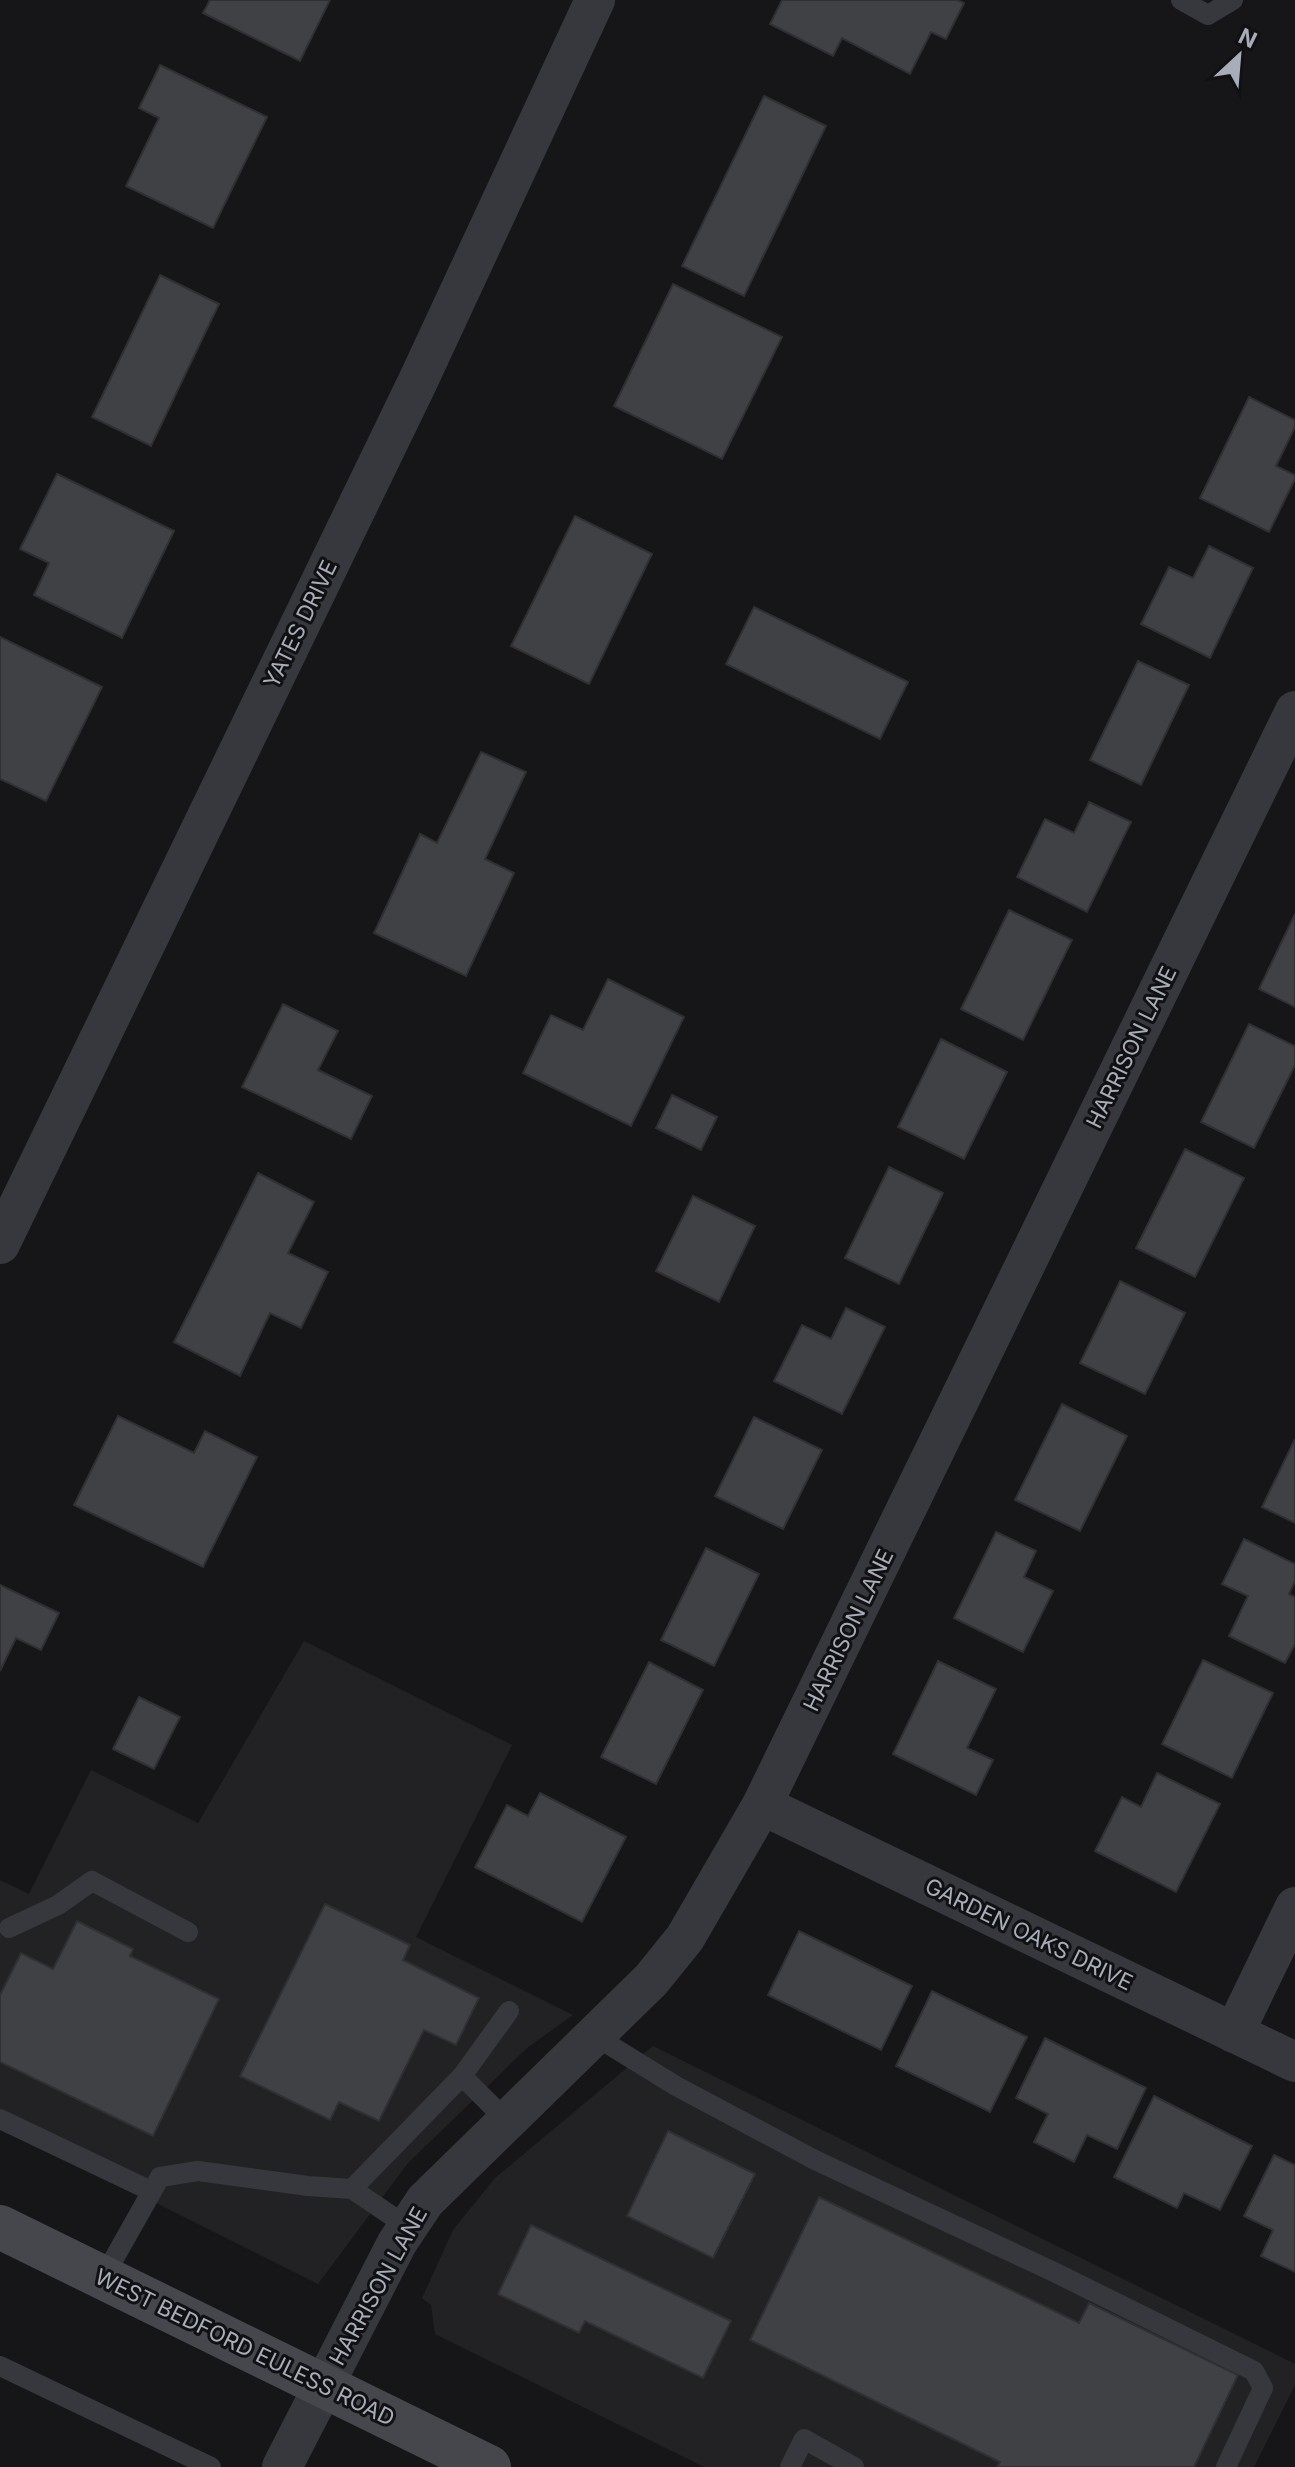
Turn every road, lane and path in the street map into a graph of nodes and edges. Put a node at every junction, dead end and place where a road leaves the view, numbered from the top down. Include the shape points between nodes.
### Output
1 (595, 0) edge
2 (1181, 0) edge
3 (1233, 0) edge
4 (1295, 711) edge
5 (0, 1244) edge
6 (762, 1805) junction
7 (1295, 1907) edge
8 (3, 1932) edge
9 (188, 1932) dead end
10 (509, 2011) dead end
11 (1234, 2033) junction
12 (595, 2036) junction
13 (1295, 2062) edge
14 (462, 2076) junction
15 (0, 2119) edge
16 (507, 2121) junction
17 (352, 2189) junction
18 (151, 2191) junction
19 (0, 2227) edge
20 (408, 2227) junction
21 (103, 2278) junction
22 (0, 2366) edge
23 (323, 2385) junction
24 (211, 2467) edge
25 (282, 2467) edge
26 (489, 2467) edge
27 (790, 2467) edge
28 (854, 2467) edge
29 (1226, 2467) edge

1 - 5 street, YATES DRIVE via 418,381
2 - 3 lane via 1208,15
4 - 6 street, HARRISON LANE
6 - 11 street, GARDEN OAKS DRIVE
6 - 12 street, HARRISON LANE via 685,1938
7 - 11 street
8 - 9 lane via 92,1881
10 - 14 lane
11 - 13 street, GARDEN OAKS DRIVE
12 - 16 street, HARRISON LANE
12 - 29 lane via 815,2160 1254,2371 1263,2388
14 - 16 lane
14 - 17 lane
15 - 18 lane
16 - 20 street, HARRISON LANE via 425,2201
17 - 18 lane via 198,2171 160,2177
17 - 20 lane
18 - 21 lane
19 - 21 main road, WEST BEDFORD EULESS ROAD
20 - 23 street, HARRISON LANE
21 - 23 main road, WEST BEDFORD EULESS ROAD
22 - 24 lane
23 - 25 street, HARRISON LANE
23 - 26 main road, WEST BEDFORD EULESS ROAD
27 - 28 lane via 804,2439

